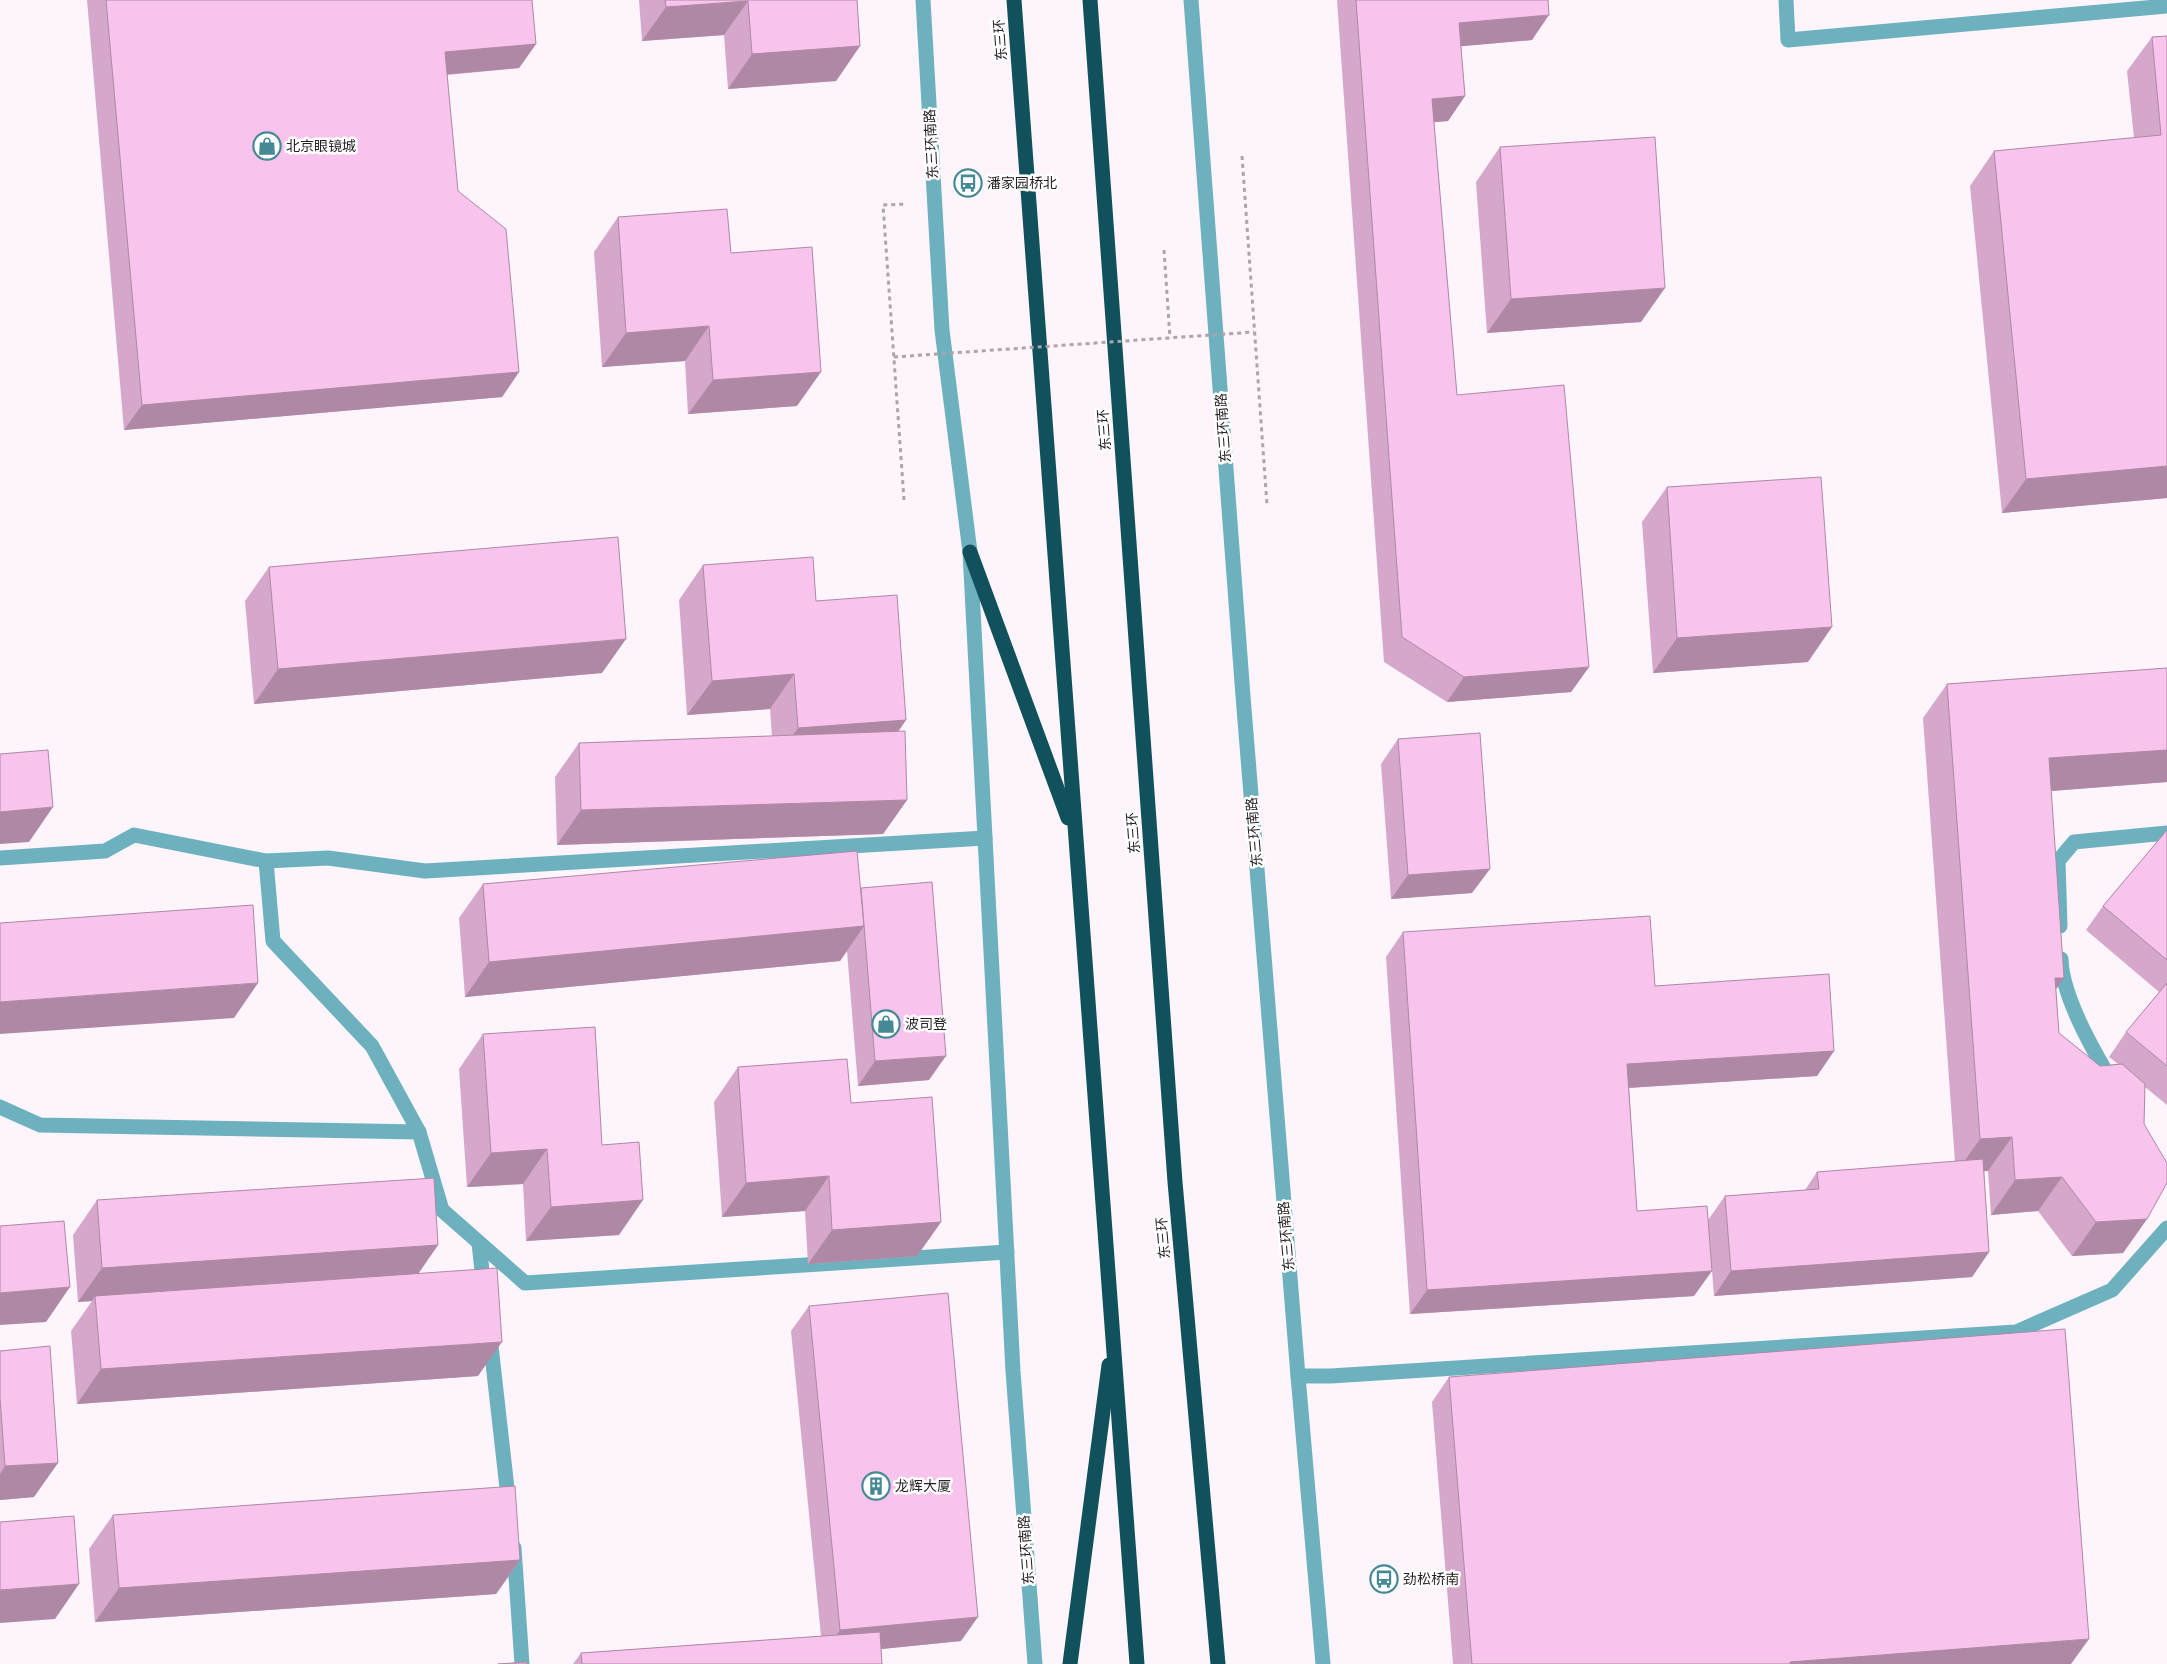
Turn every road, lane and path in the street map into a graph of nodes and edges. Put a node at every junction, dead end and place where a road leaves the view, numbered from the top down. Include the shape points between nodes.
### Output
1 (923, 0) edge
2 (1014, 0) edge
3 (1090, 0) edge
4 (1192, 0) edge
5 (1786, 0) edge
6 (2167, 6) edge
7 (1242, 156) dead end
8 (883, 205) dead end
9 (1164, 250) dead end
10 (1254, 332) junction
11 (1170, 338) junction
12 (894, 357) junction
13 (904, 500) dead end
14 (1267, 506) dead end
15 (970, 552) junction
16 (2167, 833) edge
17 (1074, 834) junction
18 (985, 838) junction
19 (0, 858) edge
20 (266, 861) junction
21 (2117, 1091) edge
22 (0, 1108) edge
23 (419, 1132) junction
24 (2167, 1228) edge
25 (479, 1242) junction
26 (1007, 1252) junction
27 (486, 1301) edge
28 (488, 1320) edge
29 (1113, 1332) junction
30 (1298, 1376) junction
31 (522, 1664) edge
32 (1035, 1664) edge
33 (1070, 1664) edge
34 (1137, 1664) edge
35 (1218, 1664) edge
36 (1324, 1664) edge

1 - 15 street, 东三环南路 via 942,330
2 - 17 highway, 东三环
3 - 35 highway, 东三环 via 1175,1182
4 - 30 street, 东三环南路 via 1242,687
5 - 6 street via 1788,40
7 - 10 path
8 - 12 path
9 - 11 path
10 - 11 path, bridge
10 - 14 path
11 - 12 path, bridge
12 - 13 path
15 - 17 highway
15 - 18 street, 东三环南路
16 - 21 street via 2074,842 2058,861 2061,975 2092,1048
17 - 29 highway, 东三环
18 - 20 street via 425,872 328,858
18 - 26 street, 东三环南路
19 - 20 street via 105,851 134,834
20 - 23 street via 274,941 372,1046
22 - 23 street via 40,1125
23 - 25 street via 442,1210
24 - 30 street via 2112,1290 2016,1332
25 - 26 street via 524,1283
25 - 27 street
26 - 32 street, 东三环南路
28 - 31 street via 512,1529
29 - 33 highway
29 - 34 highway, 东三环
30 - 36 street, 东三环南路

